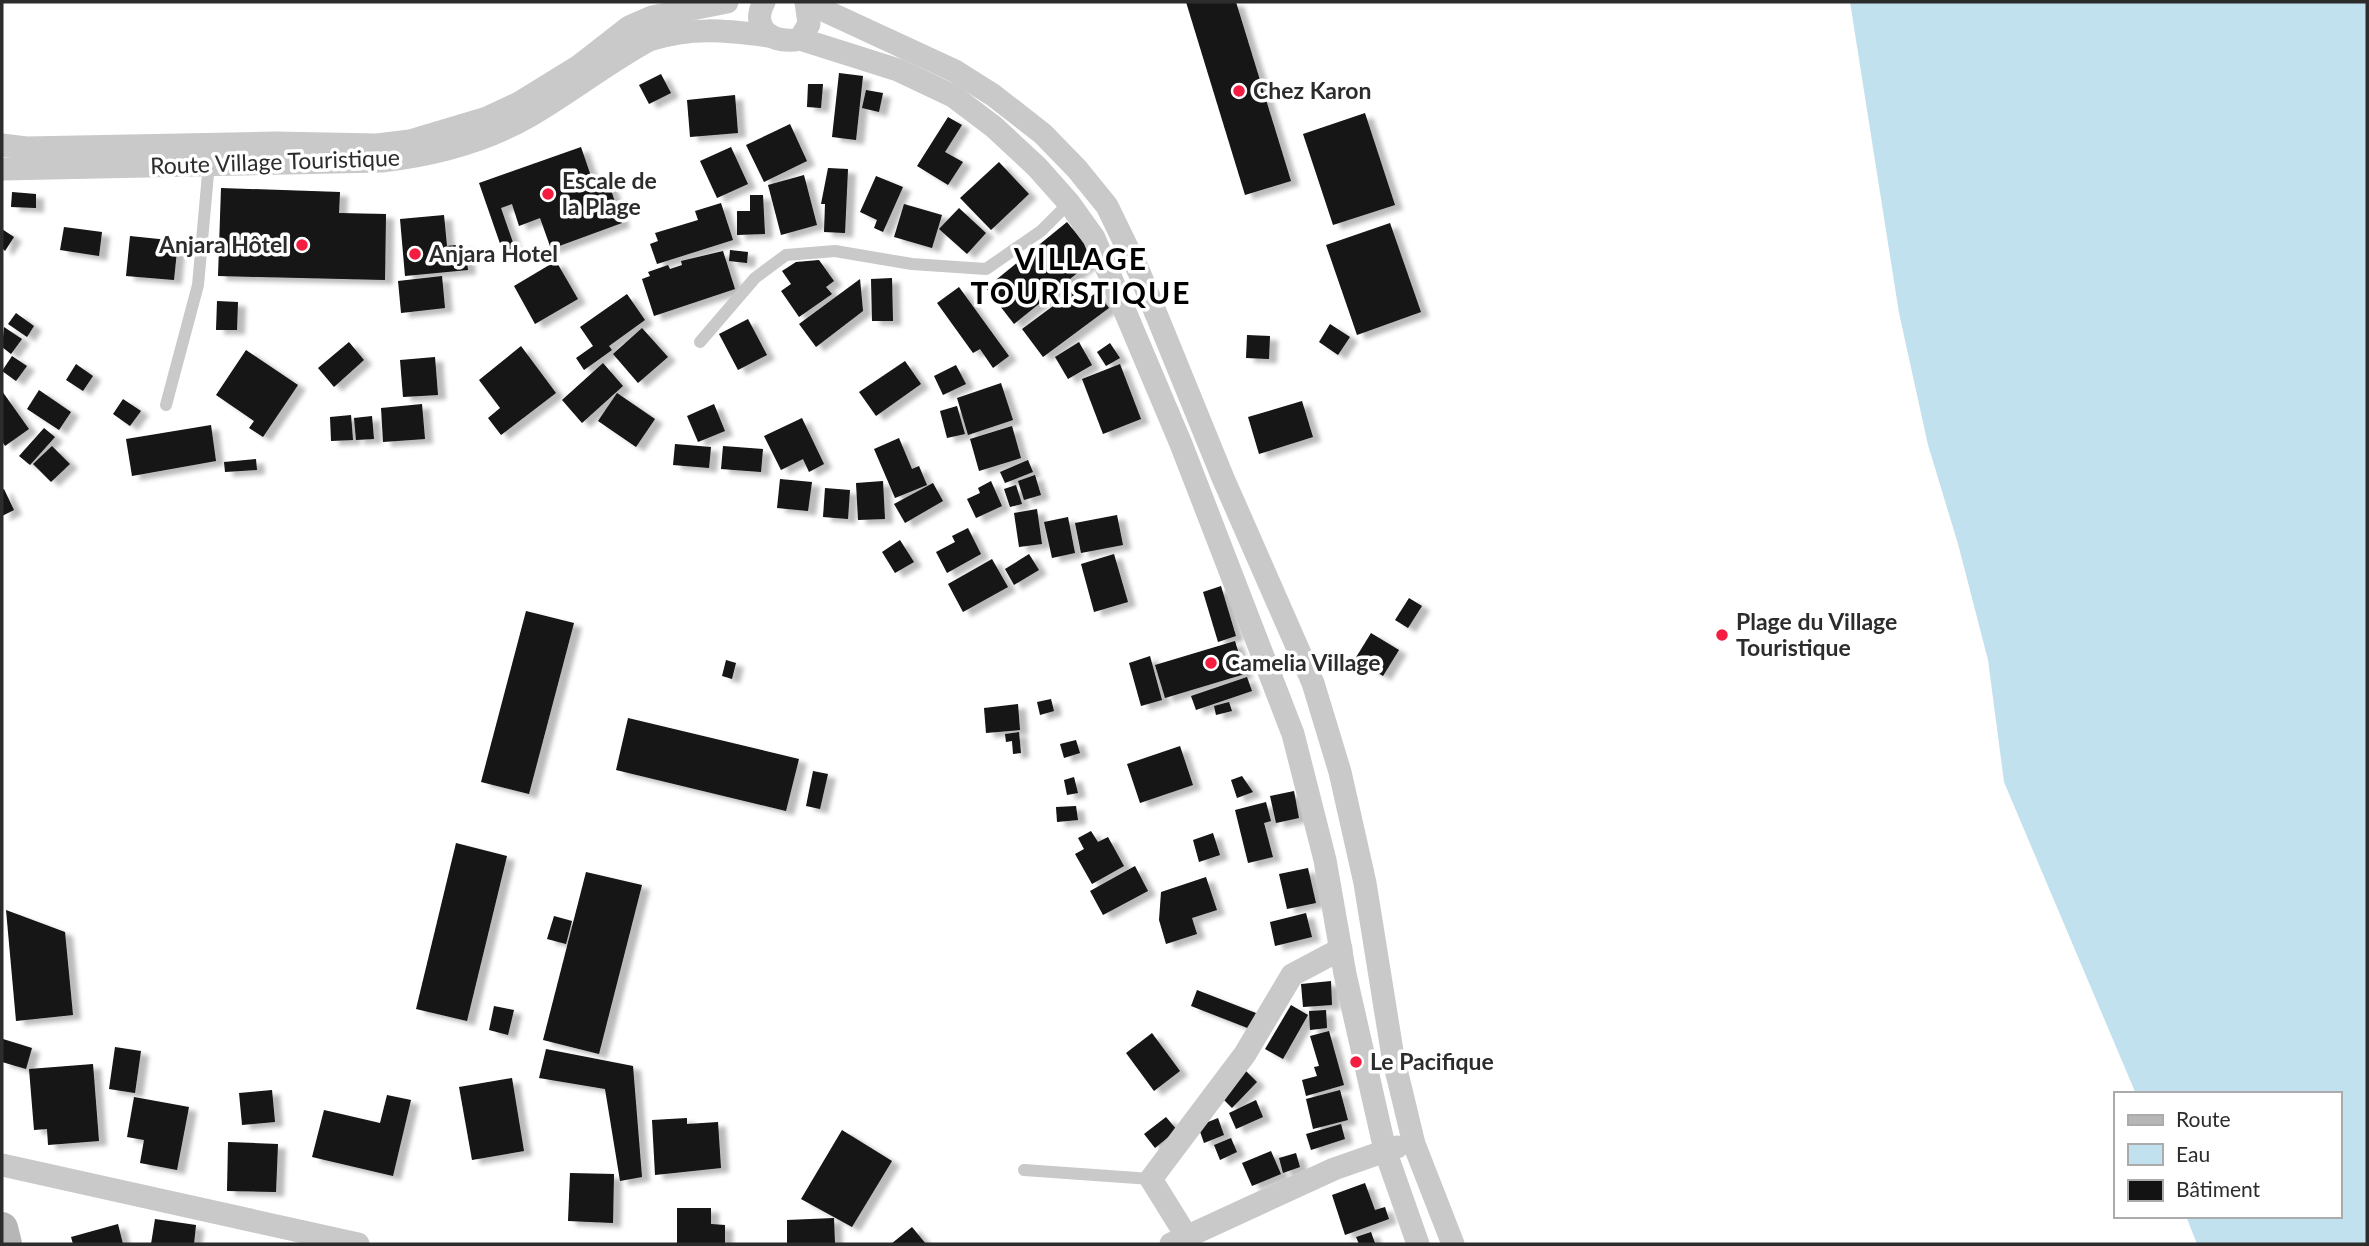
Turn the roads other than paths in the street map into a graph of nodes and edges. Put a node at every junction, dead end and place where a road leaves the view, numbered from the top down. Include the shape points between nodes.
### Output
1 (727, 2) edge
2 (764, 2) edge
3 (806, 2) edge
4 (768, 36) junction
5 (800, 39) junction
6 (537, 102) junction
7 (2, 145) edge
8 (323, 152) junction
9 (209, 163) junction
10 (2, 169) edge
11 (1069, 203) junction
12 (700, 342) dead end
13 (166, 405) dead end
14 (1341, 949) junction
15 (1414, 1144) junction
16 (1385, 1150) junction
17 (2, 1165) edge
18 (1024, 1170) dead end
19 (1151, 1179) junction
20 (2, 1228) edge
21 (1179, 1241) edge
22 (6, 1244) edge
23 (358, 1244) edge
24 (1418, 1244) edge
25 (1453, 1244) edge

1 - 6 street, Route Village Touristique via 652,17 629,27
2 - 4 street via 760,23
3 - 5 street via 809,24
3 - 15 street via 955,71 993,95 1043,134 1107,206 1313,683 1340,772 1365,883 1394,1057
4 - 5 street, Route Village Touristique via 781,41
4 - 6 street, Route Village Touristique via 714,29 671,33 649,40
5 - 11 street, Route Village Touristique via 898,69 953,96 994,127
6 - 8 street, Route Village Touristique via 476,139 412,158 382,162
7 - 8 street, Route Village Touristique
8 - 9 street, Route Village Touristique
9 - 10 street, Route Village Touristique
9 - 13 lane via 198,285
11 - 12 lane via 1041,231 986,269 912,264 835,251 786,255 755,278
11 - 14 street, Route Village Touristique via 1094,238 1124,303 1277,686 1325,860
14 - 16 street, Route Village Touristique
14 - 19 street via 1292,975 1245,1054
15 - 16 street
15 - 25 street
16 - 21 street
16 - 24 street, Route Village Touristique
17 - 23 street
18 - 19 lane
19 - 21 street
20 - 22 main road

